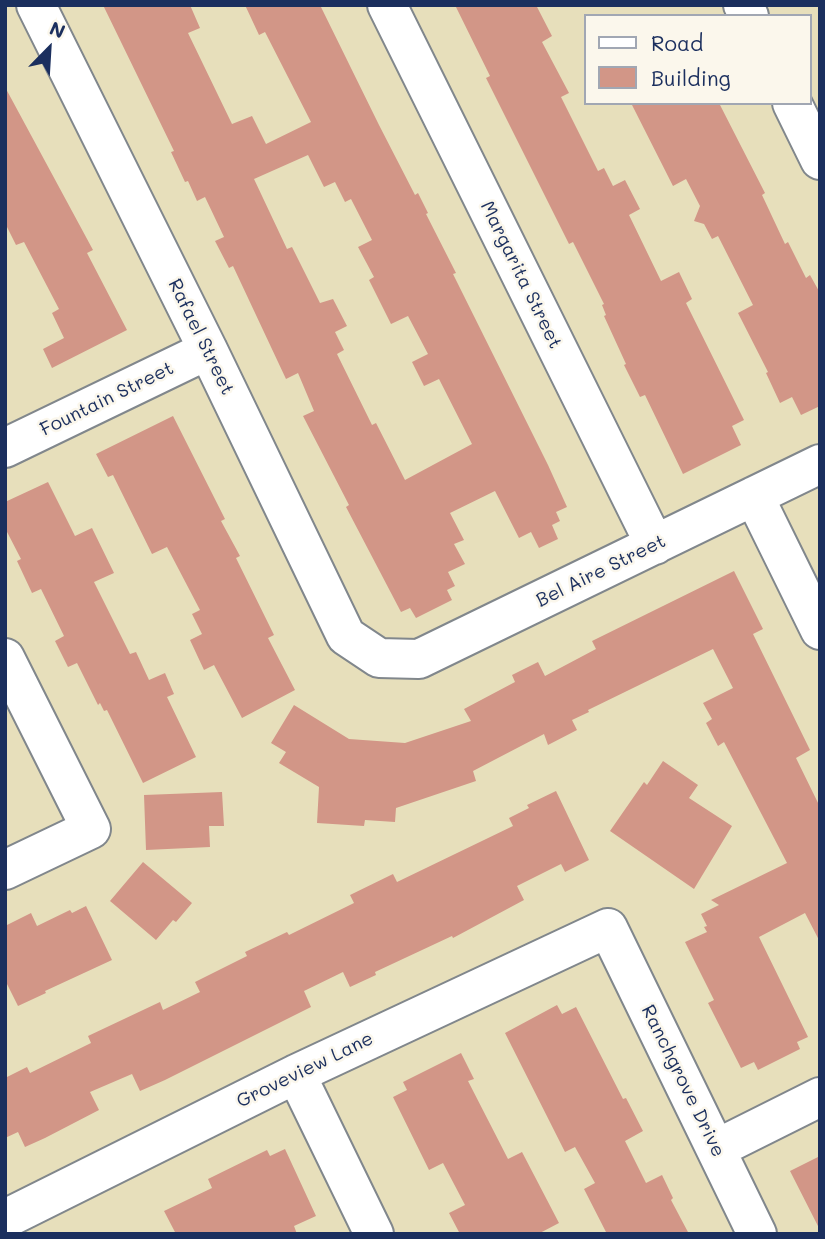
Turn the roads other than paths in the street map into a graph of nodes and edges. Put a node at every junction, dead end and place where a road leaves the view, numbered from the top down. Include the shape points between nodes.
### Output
1 (36, 5) edge
2 (387, 5) edge
3 (793, 105) edge
4 (820, 160) edge
5 (208, 350) junction
6 (5, 448) edge
7 (820, 464) edge
8 (754, 496) junction
9 (654, 545) junction
10 (820, 630) edge
11 (5, 658) edge
12 (379, 658) joint
13 (5, 870) edge
14 (608, 928) joint
15 (296, 1074) junction
16 (820, 1097) edge
17 (716, 1149) junction
18 (5, 1219) edge
19 (374, 1234) edge
20 (757, 1234) edge

1 - 5 street, Rafael Street
2 - 9 street, Margarita Street
3 - 4 street
5 - 6 street, Fountain Street
5 - 12 street, Rafael Street via 346,636
7 - 8 street, Bel Aire Street
8 - 9 street, Bel Aire Street
8 - 10 street
9 - 12 street, Bel Aire Street via 419,659
11 - 13 street via 91,829
14 - 15 street, Groveview Lane
14 - 17 street, Ranchgrove Drive
15 - 18 street, Groveview Lane
15 - 19 street
16 - 17 street
17 - 20 street, Ranchgrove Drive

